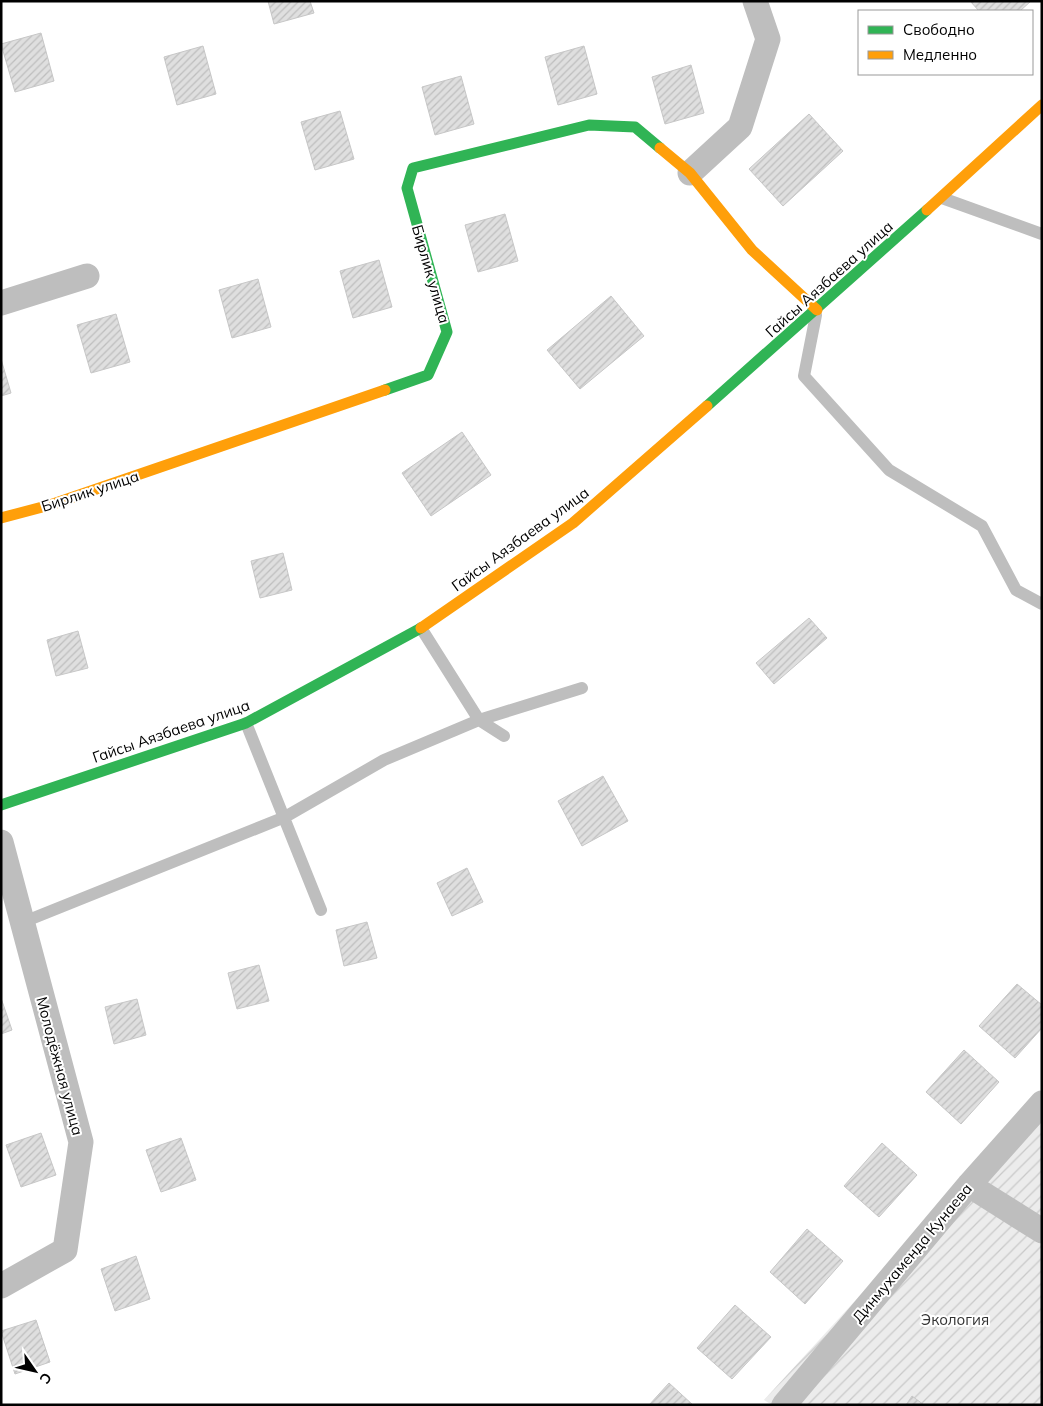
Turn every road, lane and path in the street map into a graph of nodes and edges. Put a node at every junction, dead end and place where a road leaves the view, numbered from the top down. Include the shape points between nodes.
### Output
1 (755, 1) edge
2 (1042, 105) edge
3 (690, 172) junction
4 (942, 198) junction
5 (1042, 234) edge
6 (87, 276) dead end
7 (1, 303) edge
8 (817, 310) junction
9 (1, 518) edge
10 (1042, 604) edge
11 (421, 628) junction
12 (582, 688) dead end
13 (480, 720) junction
14 (246, 723) junction
15 (504, 736) dead end
16 (1, 805) edge
17 (284, 817) junction
18 (1, 842) edge
19 (321, 910) dead end
20 (21, 923) junction
21 (1042, 1103) edge
22 (968, 1185) junction
23 (1042, 1231) edge
24 (1, 1286) edge
25 (788, 1404) edge

1 - 3 street via 768,39 740,127
2 - 4 main road, Гайсы Аязбаева улица
3 - 8 main road, Бирлик улица via 752,250
3 - 9 main road, Бирлик улица via 635,127 589,125 413,168 407,188 447,332 428,375 50,505
4 - 5 lane
4 - 8 main road, Гайсы Аязбаева улица
6 - 7 street
8 - 10 lane via 804,376 889,470 982,526 1016,590
8 - 11 main road, Гайсы Аязбаева улица via 573,523
11 - 13 lane
11 - 14 main road, Гайсы Аязбаева улица
12 - 13 lane
13 - 15 lane
13 - 17 lane via 384,760
14 - 16 main road, Гайсы Аязбаева улица
14 - 17 lane
17 - 19 lane
17 - 20 lane
18 - 20 street, Молодёжная улица
20 - 24 street, Молодёжная улица via 80,1142 66,1250
21 - 22 street, Динмухаменда Кунаева
22 - 23 street
22 - 25 street, Динмухаменда Кунаева

